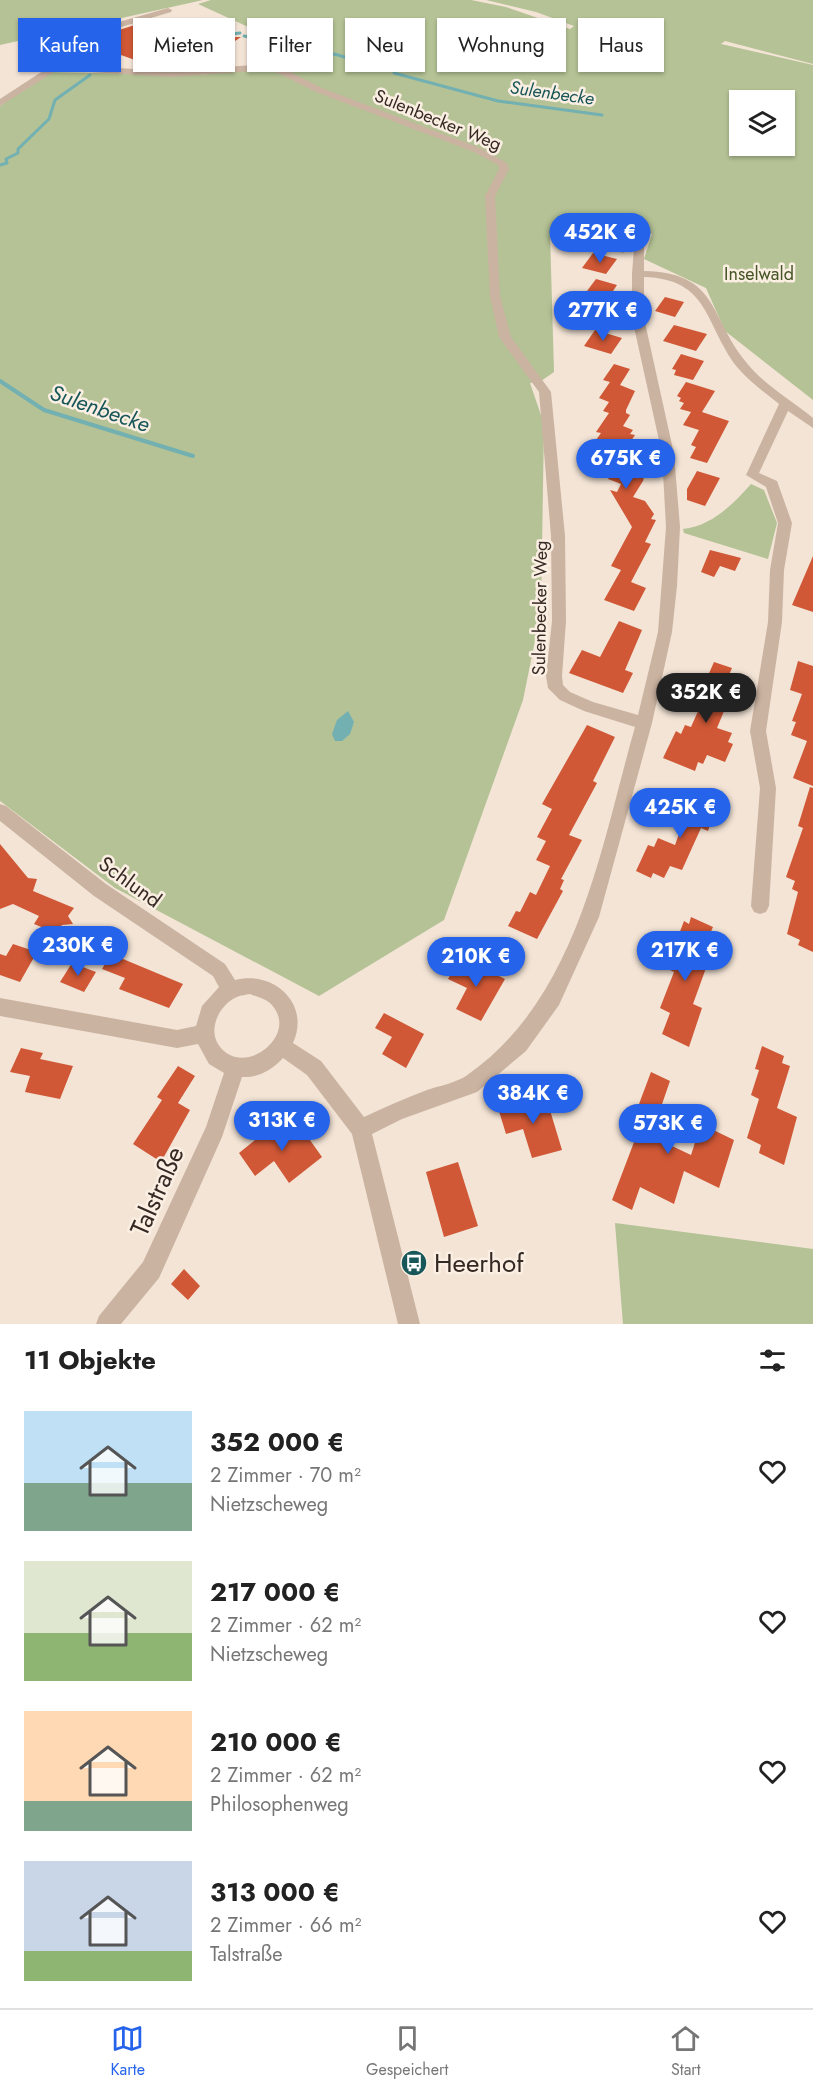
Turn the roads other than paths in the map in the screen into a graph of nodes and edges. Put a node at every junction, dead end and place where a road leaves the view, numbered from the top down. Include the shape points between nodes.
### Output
1 (168, 10) dead end
2 (121, 24) edge
3 (121, 71) edge
4 (47, 72) edge
5 (0, 103) edge
6 (639, 236) dead end
7 (637, 274) junction
8 (786, 402) junction
9 (813, 424) edge
10 (644, 723) junction
11 (0, 811) edge
12 (760, 906) dead end
13 (231, 990) junction
14 (0, 1007) edge
15 (204, 1034) junction
16 (283, 1047) junction
17 (235, 1068) junction
18 (361, 1129) junction
19 (106, 1324) edge
20 (409, 1324) edge

1 - 2 street
3 - 10 street, Sulenbecker Weg via 172,74 273,68 501,163 504,169 489,206 495,296 505,337 545,392 550,429 558,536 556,688 589,707
4 - 5 street
6 - 7 street
7 - 8 street via 680,278 698,288 724,340 744,367
7 - 10 street via 638,318 668,454 673,527 665,632
8 - 9 street
8 - 12 street via 752,475 772,484 785,523 758,731 768,788
10 - 18 street via 590,917 552,999 519,1044 470,1085
11 - 13 street, Schlund via 100,890 219,970
13 - 15 street via 216,1001 206,1016
13 - 16 street via 251,985 271,990 283,1000 290,1022
14 - 15 street via 177,1039
15 - 17 street via 209,1050
16 - 17 street via 270,1060 253,1067
16 - 18 street via 314,1068
17 - 19 street, Talstraße via 215,1130 151,1270
18 - 20 street

